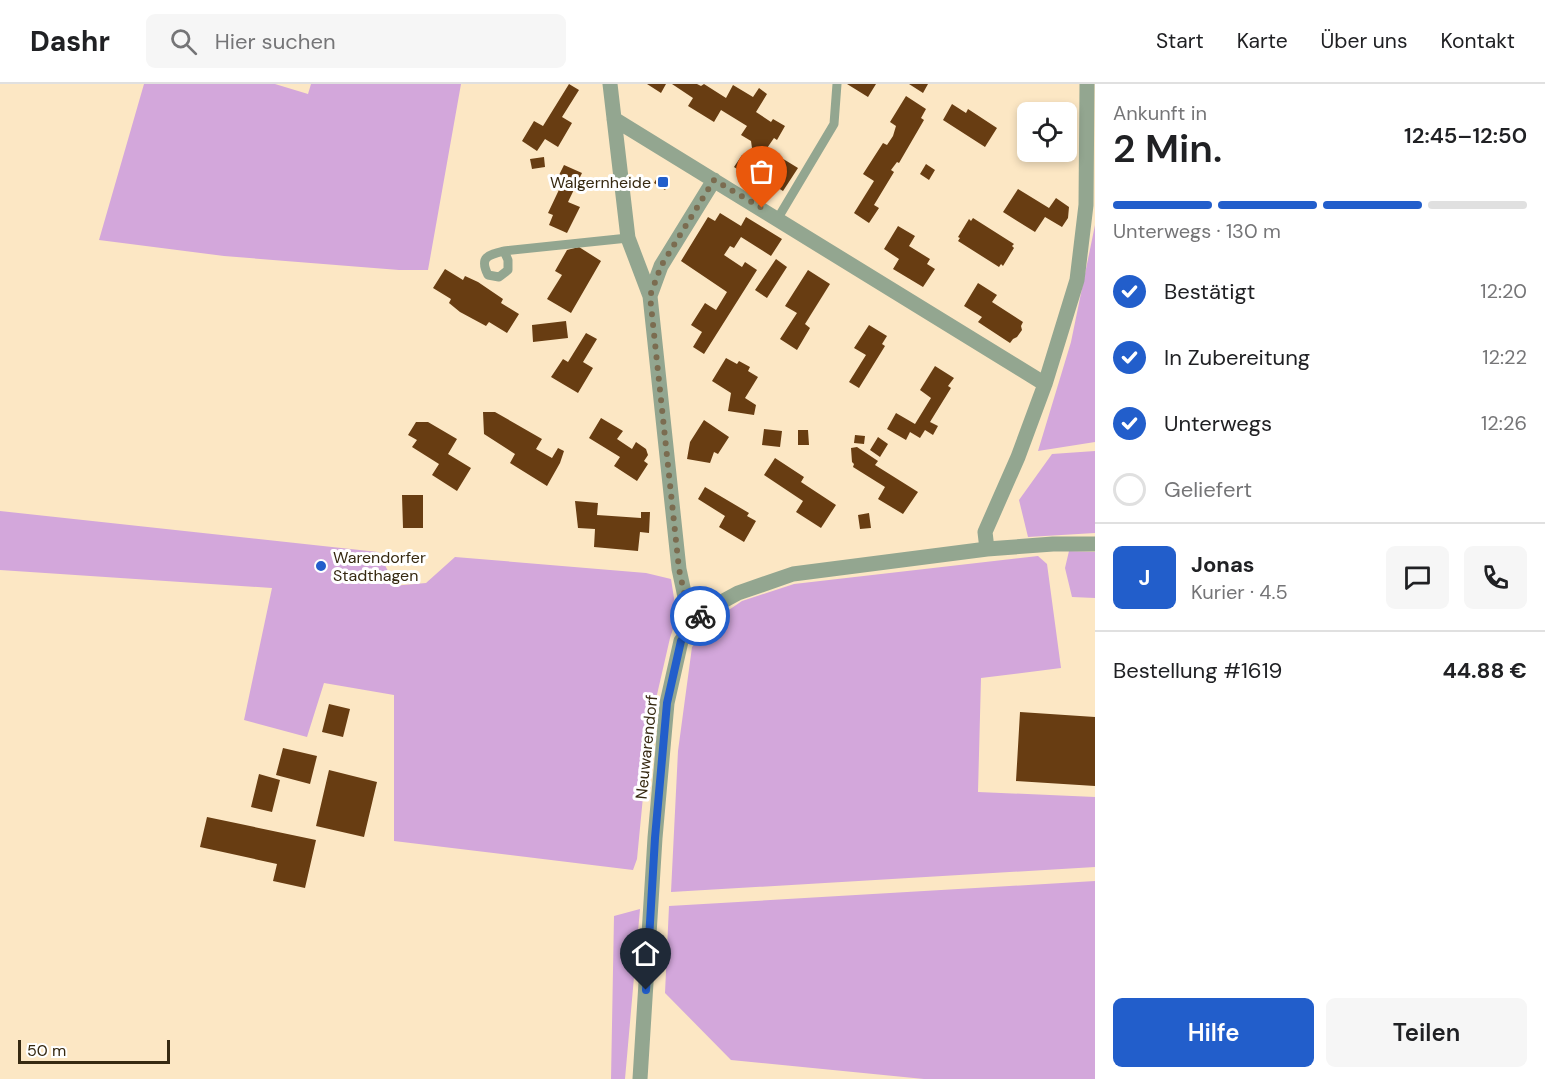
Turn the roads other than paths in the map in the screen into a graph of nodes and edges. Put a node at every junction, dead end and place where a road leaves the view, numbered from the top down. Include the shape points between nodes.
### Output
1 (610, 84) edge
2 (837, 84) edge
3 (1088, 84) edge
4 (614, 119) junction
5 (714, 180) junction
6 (778, 218) junction
7 (628, 238) junction
8 (504, 251) dead end
9 (650, 296) junction
10 (1045, 384) junction
11 (1095, 544) edge
12 (987, 549) junction
13 (703, 612) junction
14 (640, 1079) edge

1 - 4 street
2 - 6 lane via 834,124
3 - 10 street via 1086,205 1077,280
4 - 5 street
4 - 7 street
5 - 6 street
5 - 9 street via 661,266
6 - 10 street
7 - 8 lane
7 - 9 street
9 - 13 street via 679,569 685,597
10 - 12 street via 985,532
11 - 12 street, Neuwarendorf
12 - 13 street, Neuwarendorf via 793,574 738,593
13 - 14 street, Neuwarendorf via 681,641 667,703

